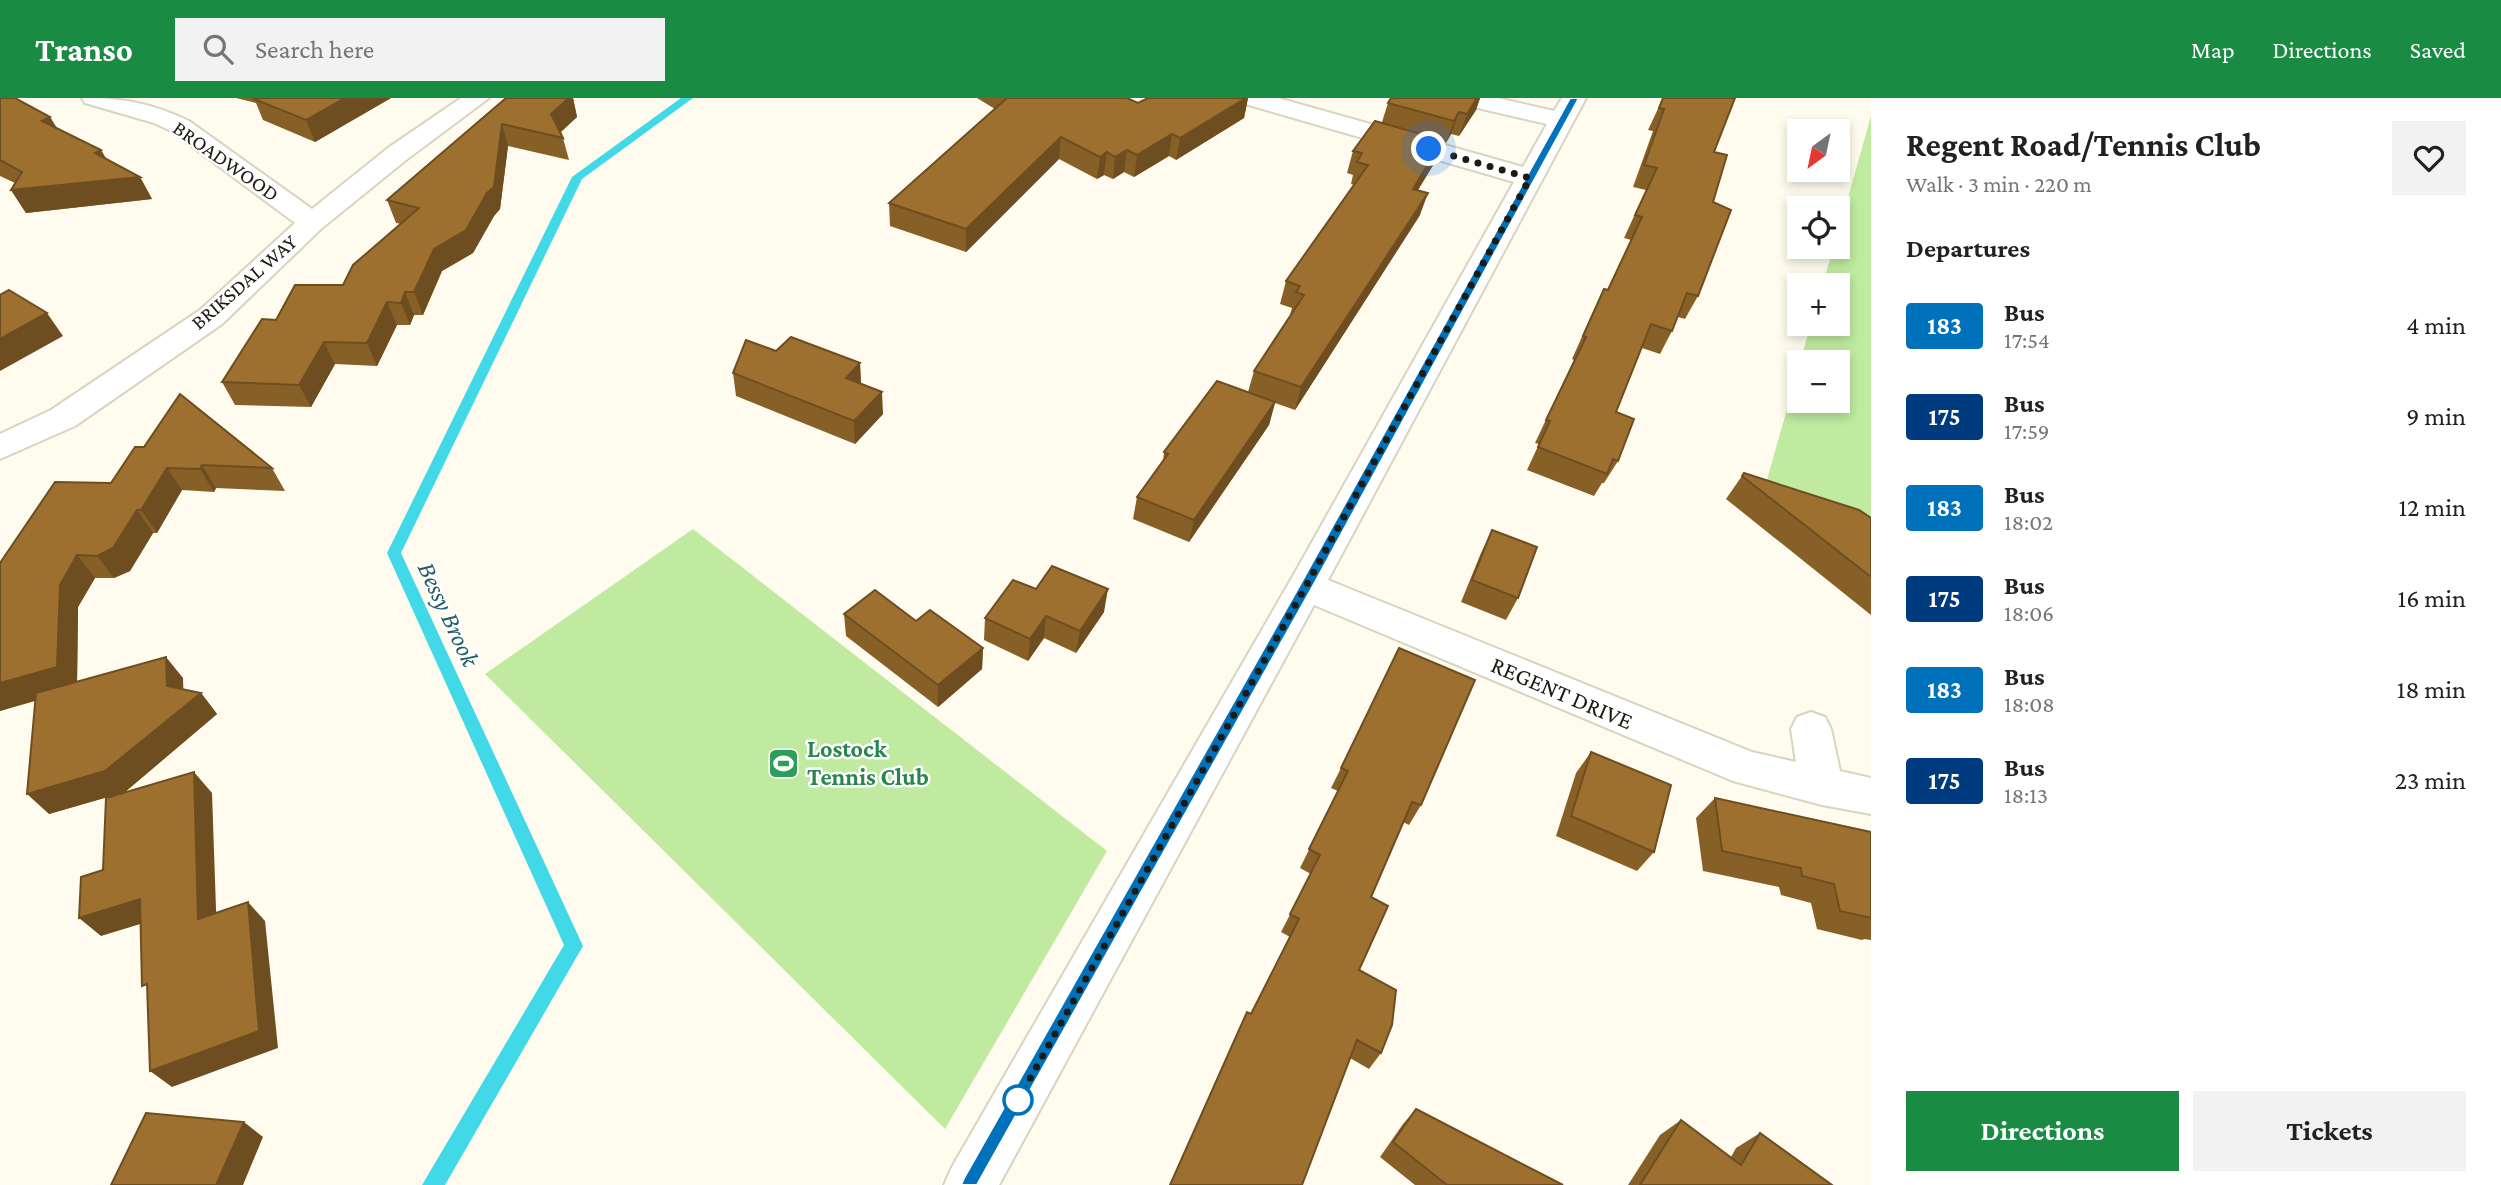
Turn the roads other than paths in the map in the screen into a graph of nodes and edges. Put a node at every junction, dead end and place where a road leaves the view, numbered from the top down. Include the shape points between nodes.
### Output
1 (94, 98) edge
2 (477, 98) edge
3 (1251, 98) edge
4 (1465, 98) edge
5 (1568, 109) edge
6 (1530, 178) junction
7 (312, 222) junction
8 (0, 448) edge
9 (1306, 586) junction
10 (1811, 729) dead end
11 (1822, 787) junction
12 (1871, 796) edge
13 (970, 1185) edge

1 - 7 street, BROADWOOD via 180,126
2 - 7 street, BRIKSDAL WAY
3 - 6 street
4 - 5 street
5 - 6 street
6 - 9 street
7 - 8 street, BRIKSDAL WAY via 211,317 63,418
9 - 11 street, REGENT DRIVE via 1705,753
9 - 13 street
10 - 11 street
11 - 12 street, REGENT DRIVE

